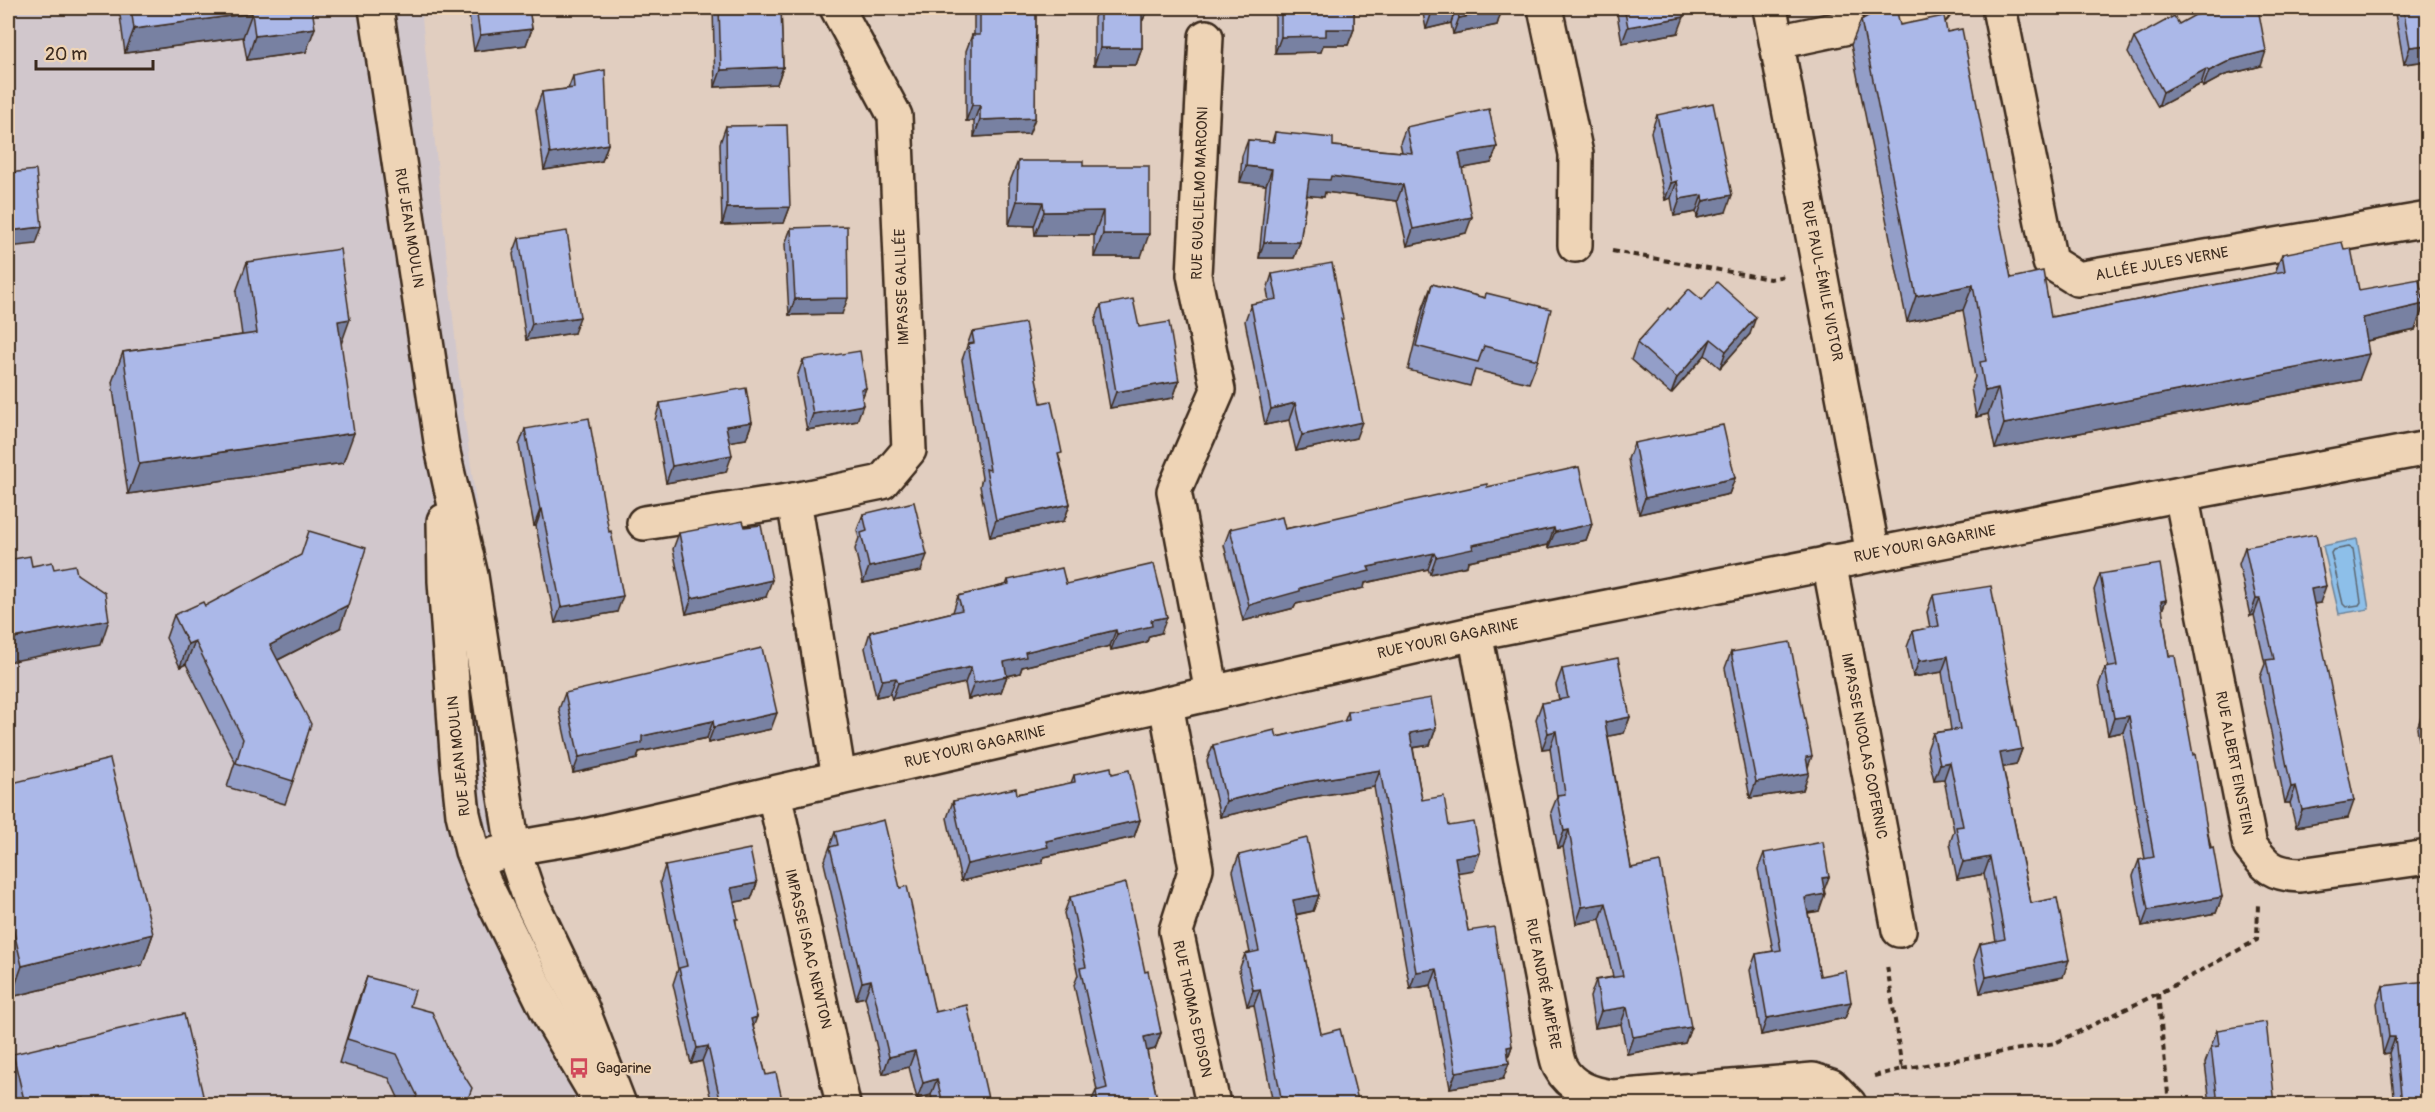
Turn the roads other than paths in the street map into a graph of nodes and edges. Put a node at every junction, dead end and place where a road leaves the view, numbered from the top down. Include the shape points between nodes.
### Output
1 (376, 8) edge
2 (837, 8) edge
3 (1545, 8) edge
4 (1770, 8) edge
5 (1934, 8) edge
6 (1999, 8) edge
7 (1883, 19) edge
8 (1848, 27) dead end
9 (1206, 38) dead end
10 (1777, 42) junction
11 (2427, 219) edge
12 (1575, 245) road end
13 (442, 448) junction
14 (2427, 448) edge
15 (2181, 494) junction
16 (794, 500) junction
17 (644, 523) dead end
18 (1873, 554) junction
19 (1829, 562) junction
20 (1474, 633) junction
21 (1212, 693) junction
22 (1166, 704) junction
23 (839, 778) junction
24 (774, 794) junction
25 (513, 849) junction
26 (2427, 857) edge
27 (477, 862) junction
28 (1899, 930) road end
29 (1840, 1095) edge
30 (602, 1104) edge
31 (619, 1104) edge
32 (843, 1104) edge
33 (1213, 1104) edge

1 - 13 street, RUE JEAN MOULIN
2 - 16 street, IMPASSE GALILÉE via 895,117 909,450 882,482
3 - 12 street via 1576,154
4 - 10 street, RUE PAUL-ÉMILE VICTOR
5 - 7 street
6 - 11 street, ALLÉE JULES VERNE via 2050,262 2077,279
8 - 10 street
9 - 21 street, RUE GUGLIELMO MARCONI via 1194,275 1218,390 1174,492
10 - 18 street, RUE PAUL-ÉMILE VICTOR
13 - 25 street, RUE JEAN MOULIN via 471,576
13 - 27 street, RUE JEAN MOULIN via 445,581 458,767 463,814
14 - 15 street, RUE YOURI GAGARINE
15 - 18 street, RUE YOURI GAGARINE
15 - 26 street, RUE ALBERT EINSTEIN via 2250,846 2275,872 2300,875
16 - 17 street, IMPASSE GALILÉE
16 - 23 street
18 - 19 street, RUE YOURI GAGARINE
19 - 20 street, RUE YOURI GAGARINE
19 - 28 street, IMPASSE NICOLAS COPERNIC
20 - 21 street, RUE YOURI GAGARINE
20 - 29 street, RUE ANDRÉ AMPÈRE via 1560,1067 1577,1087 1613,1097 1813,1080
21 - 22 street, RUE YOURI GAGARINE
22 - 23 street, RUE YOURI GAGARINE
22 - 33 street, RUE THOMAS EDISON via 1196,868 1176,931
23 - 24 street, RUE YOURI GAGARINE
24 - 25 street, RUE YOURI GAGARINE
24 - 32 street, IMPASSE ISAAC NEWTON
25 - 27 street, RUE YOURI GAGARINE
25 - 31 street, RUE JEAN MOULIN via 530,899 581,1006
27 - 30 street, RUE JEAN MOULIN via 552,1020

